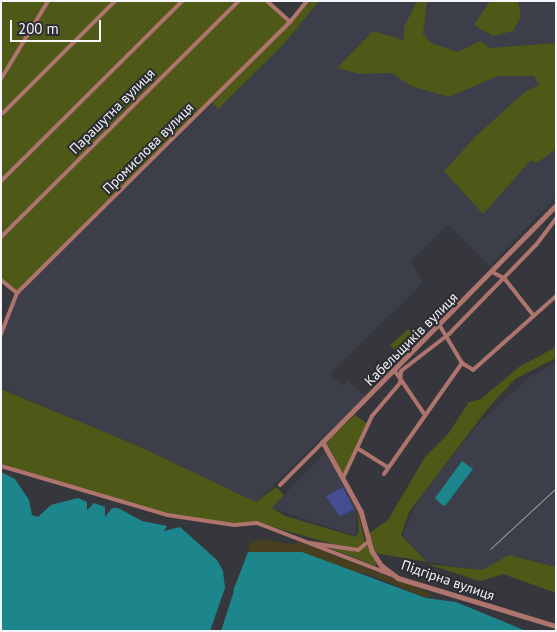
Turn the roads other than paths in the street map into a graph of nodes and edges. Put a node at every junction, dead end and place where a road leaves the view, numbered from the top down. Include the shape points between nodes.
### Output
1 (48, 1) edge
2 (115, 1) edge
3 (182, 1) edge
4 (239, 1) edge
5 (267, 1) edge
6 (307, 1) edge
7 (290, 22) junction
8 (1, 79) edge
9 (3, 112) dead end
10 (1, 181) edge
11 (556, 206) edge
12 (556, 218) edge
13 (1, 237) edge
14 (494, 272) junction
15 (504, 278) junction
16 (1, 280) edge
17 (17, 294) junction
18 (556, 296) edge
19 (534, 316) junction
20 (440, 326) junction
21 (1, 334) edge
22 (449, 334) junction
23 (462, 363) junction
24 (395, 371) junction
25 (400, 383) junction
26 (425, 415) junction
27 (323, 442) junction
28 (357, 448) junction
29 (1, 466) edge
30 (387, 467) junction
31 (384, 474) dead end
32 (343, 478) junction
33 (280, 485) dead end
34 (368, 541) junction
35 (305, 542) junction
36 (398, 578) junction
37 (556, 626) edge

1 - 8 street
2 - 9 street
3 - 10 street
4 - 13 street, Парашутна вулиця
5 - 7 street
6 - 7 street, Промислова вулиця
7 - 17 street, Промислова вулиця
11 - 14 street, Кабельщиків вулиця
12 - 15 street, Кабельщиків вулиця
14 - 15 street
14 - 20 street, Кабельщиків вулиця
15 - 19 street
15 - 22 street, Кабельщиків вулиця
16 - 17 street
17 - 21 street
18 - 19 street
19 - 23 street via 473,370
20 - 22 street
20 - 24 street, Кабельщиків вулиця
22 - 23 street
22 - 25 street, Кабельщиків вулиця via 401,371
23 - 26 street
24 - 25 street
24 - 27 street, Кабельщиків вулиця
25 - 26 street via 414,396
25 - 28 street, Кабельщиків вулиця via 379,406
26 - 30 street
27 - 32 street, Підгірна вулиця
27 - 33 street, Кабельщиків вулиця
28 - 30 street
28 - 32 street, Кабельщиків вулиця
29 - 35 street via 168,515 234,525 257,523
30 - 31 street
32 - 34 street, Підгірна вулиця via 361,511
34 - 35 street via 358,550
34 - 36 street, Підгірна вулиця via 381,565
35 - 36 street
36 - 37 street, Підгірна вулиця

